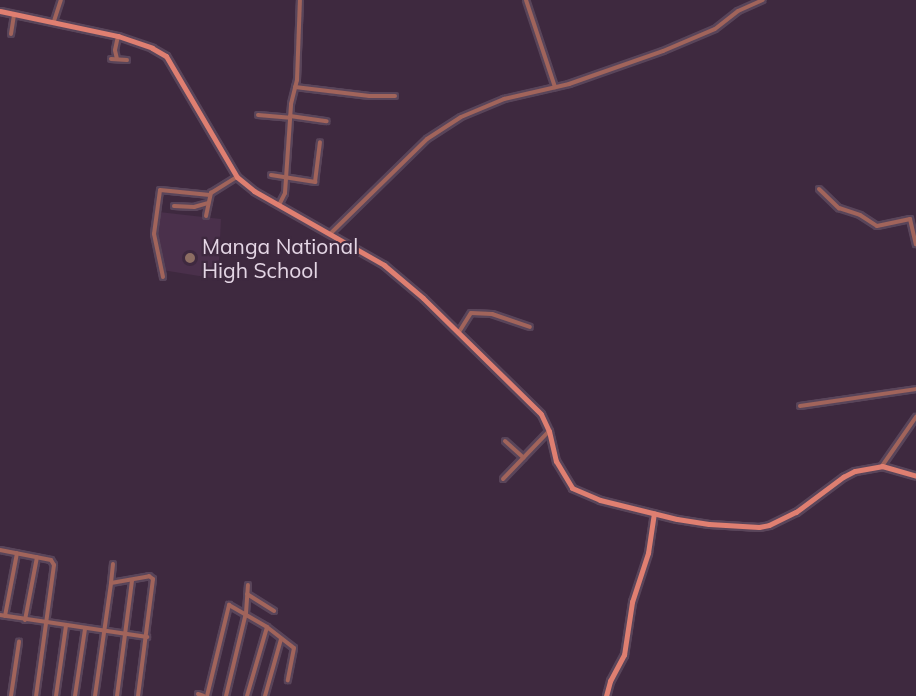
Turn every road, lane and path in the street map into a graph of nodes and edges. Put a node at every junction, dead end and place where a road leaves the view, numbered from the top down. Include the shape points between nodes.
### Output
1 (61, 0) edge
2 (300, 0) edge
3 (526, 0) edge
4 (763, 0) edge
5 (0, 11) edge
6 (14, 14) junction
7 (54, 21) junction
8 (11, 34) dead end
9 (118, 36) junction
10 (111, 59) dead end
11 (117, 59) junction
12 (127, 60) dead end
13 (295, 87) junction
14 (555, 87) junction
15 (395, 96) dead end
16 (258, 115) dead end
17 (290, 117) junction
18 (327, 121) dead end
19 (320, 141) dead end
20 (271, 175) dead end
21 (237, 177) junction
22 (285, 178) junction
23 (819, 189) dead end
24 (210, 195) junction
25 (208, 203) junction
26 (279, 205) junction
27 (174, 206) dead end
28 (206, 216) dead end
29 (331, 233) junction
30 (916, 244) edge
31 (163, 277) dead end
32 (530, 327) dead end
33 (459, 332) junction
34 (916, 389) edge
35 (800, 406) dead end
36 (916, 417) edge
37 (549, 431) junction
38 (505, 441) dead end
39 (524, 458) junction
40 (882, 466) junction
41 (916, 476) edge
42 (503, 479) dead end
43 (654, 513) junction
44 (0, 550) edge
45 (17, 553) junction
46 (37, 557) junction
47 (113, 564) dead end
48 (132, 580) junction
49 (111, 583) junction
50 (248, 585) dead end
51 (246, 593) junction
52 (274, 611) dead end
53 (246, 613) junction
54 (2, 615) edge
55 (25, 620) junction
56 (45, 623) junction
57 (66, 626) junction
58 (267, 627) junction
59 (85, 629) junction
60 (105, 632) junction
61 (124, 635) junction
62 (147, 637) junction
63 (281, 639) junction
64 (19, 642) dead end
65 (288, 680) dead end
66 (203, 695) edge
67 (11, 696) edge
68 (36, 696) edge
69 (56, 696) edge
70 (75, 696) edge
71 (95, 696) edge
72 (117, 696) edge
73 (138, 696) edge
74 (226, 696) edge
75 (247, 696) edge
76 (265, 696) edge
77 (606, 696) edge

1 - 7 street
2 - 13 street
3 - 14 street
4 - 14 street via 738,11 715,29 663,51
5 - 6 street
6 - 7 street
6 - 8 street
7 - 9 street
9 - 11 street
9 - 21 street via 159,51 170,61
10 - 11 street
11 - 12 street
13 - 15 street
13 - 17 street
14 - 29 street via 504,99 446,126 427,139
16 - 17 street
17 - 18 street
17 - 22 street
19 - 22 street via 315,182
20 - 22 street
21 - 24 street
21 - 26 street
22 - 26 street via 285,193
23 - 30 street via 839,208 877,226 910,219
24 - 25 street
24 - 31 street via 160,190 154,234
25 - 27 street
25 - 28 street
26 - 29 street
29 - 33 street via 384,265
32 - 33 street via 492,314 471,313
33 - 37 street via 541,414
34 - 35 street
36 - 40 street
37 - 39 street
37 - 43 street via 556,461 572,488 600,500
38 - 39 street
39 - 42 street
40 - 41 street
40 - 43 street via 843,477 796,512 769,525 709,524
43 - 77 street via 648,554 632,602 624,655
44 - 45 street
45 - 46 street
45 - 54 street
46 - 55 street
46 - 56 street via 54,564
47 - 49 street
48 - 49 street
48 - 61 street
48 - 62 street via 149,576 153,579
49 - 60 street
50 - 51 street
51 - 52 street
51 - 53 street
53 - 58 street
53 - 66 street via 227,606
53 - 74 street
54 - 55 street
55 - 56 street
56 - 57 street
56 - 68 street
57 - 59 street
57 - 69 street
58 - 63 street
58 - 75 street
59 - 60 street
59 - 70 street
60 - 61 street
60 - 71 street
61 - 62 street
61 - 72 street
62 - 73 street
63 - 65 street via 295,649
63 - 76 street
64 - 67 street

